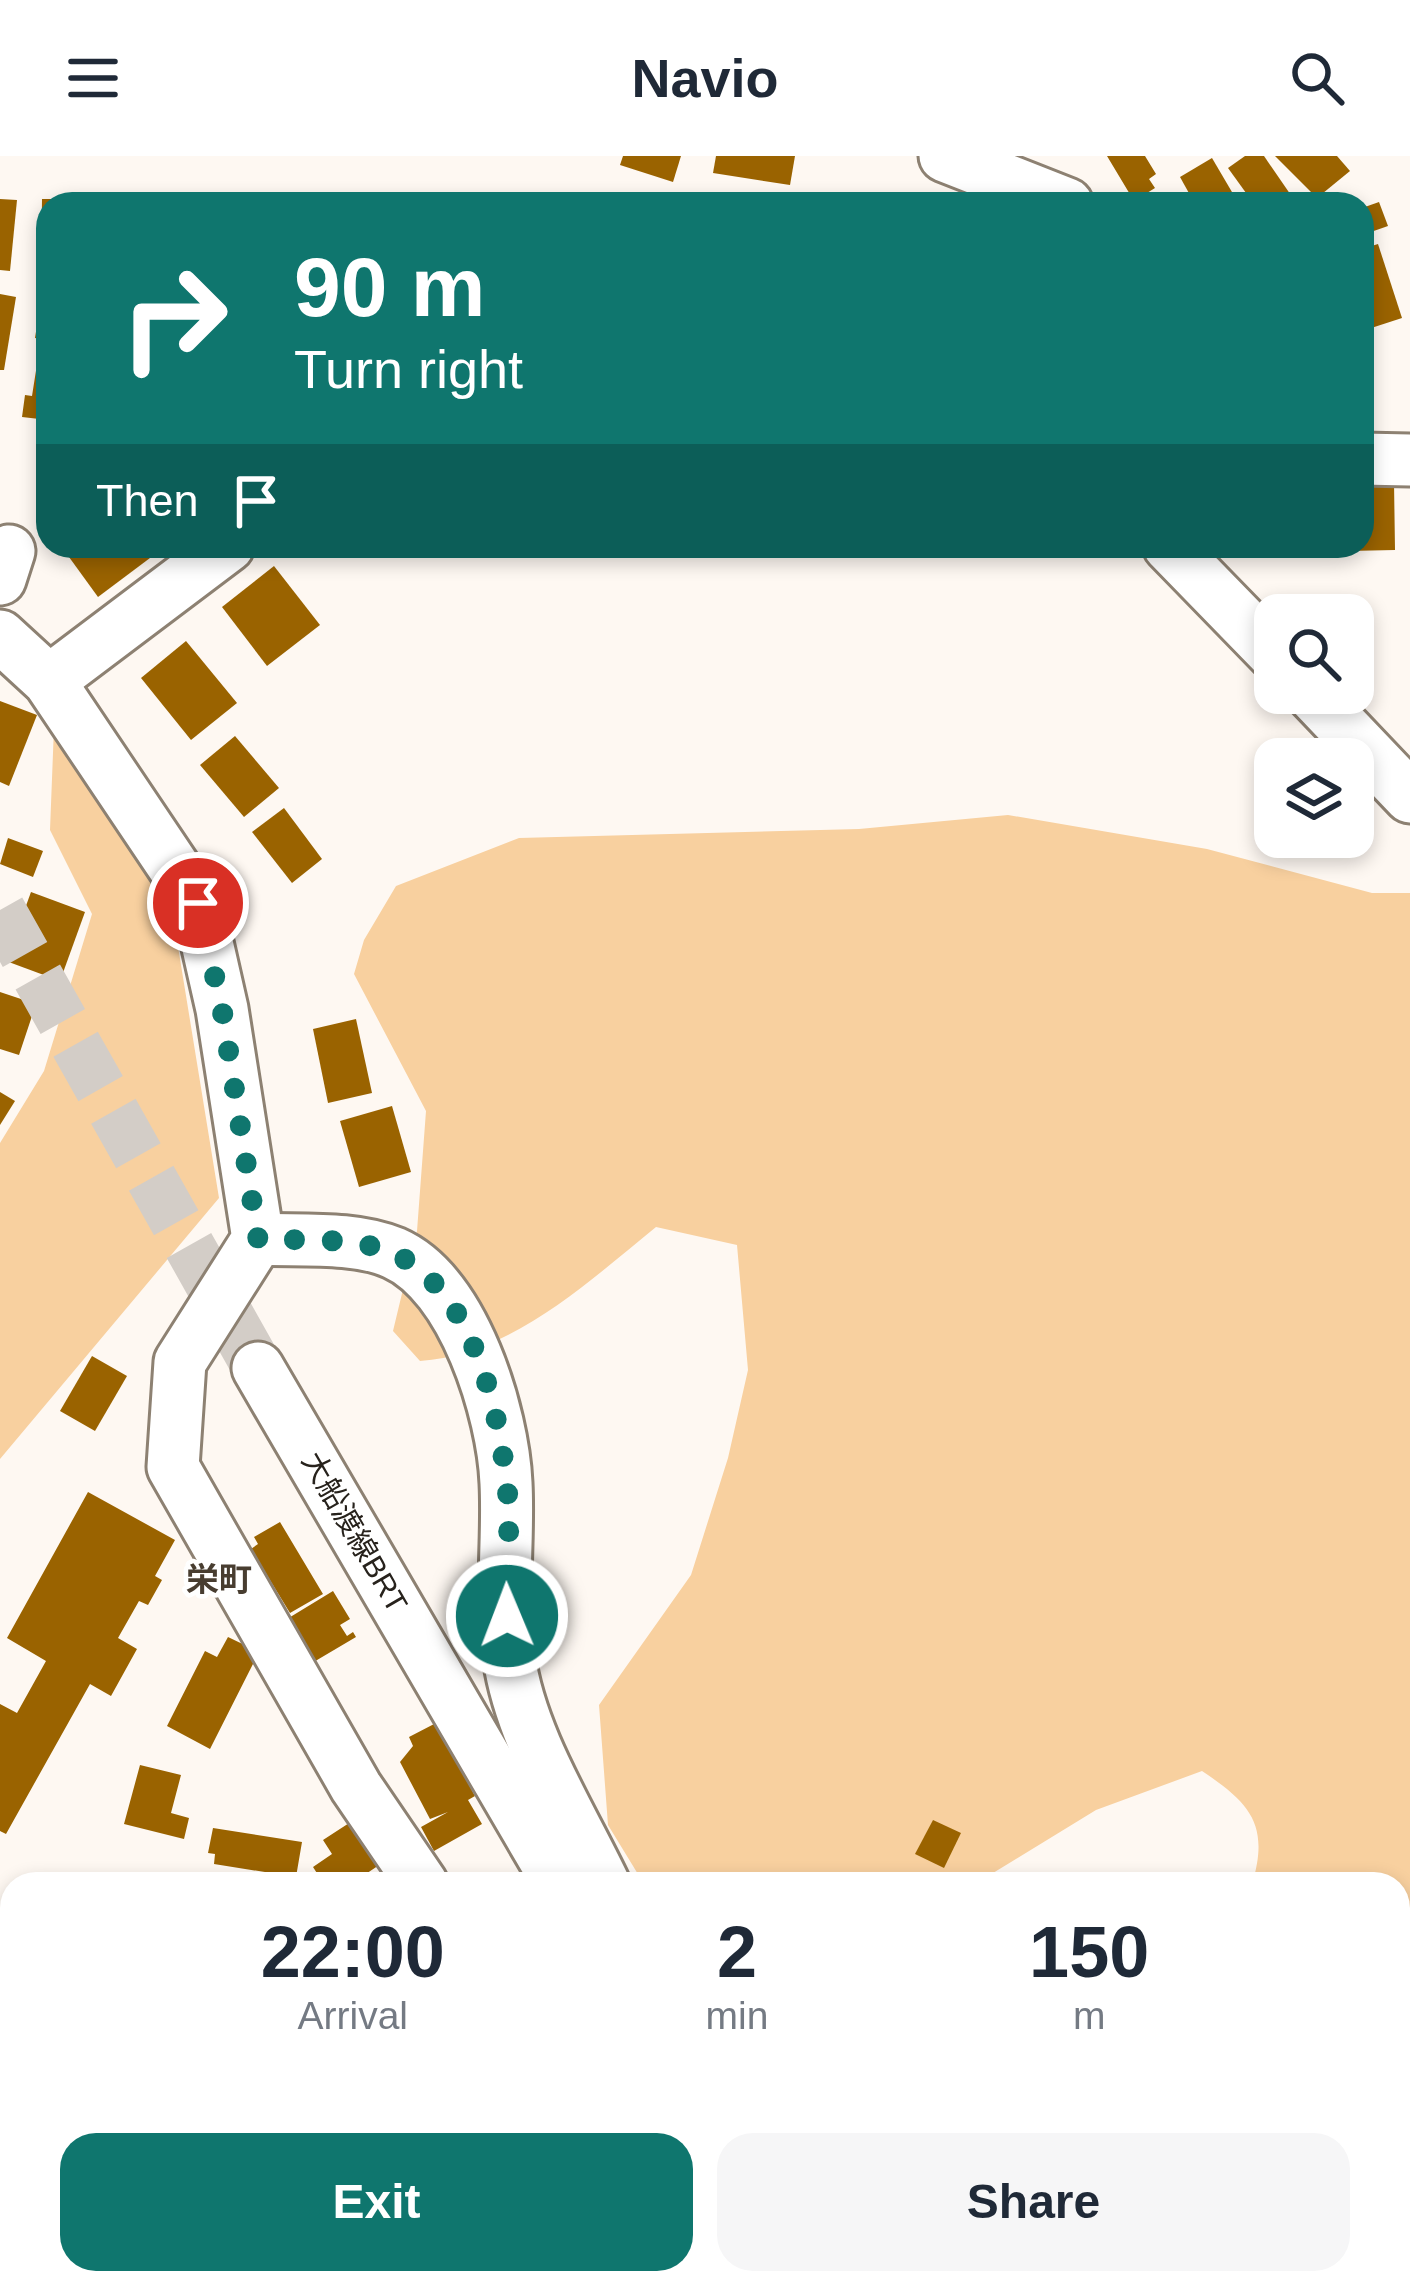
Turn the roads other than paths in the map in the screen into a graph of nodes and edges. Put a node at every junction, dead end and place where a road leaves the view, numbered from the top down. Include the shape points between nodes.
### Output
1 (945, 156) edge
2 (1036, 192) edge
3 (1374, 459) edge
4 (1410, 460) edge
5 (211, 558) edge
6 (1181, 558) edge
7 (1254, 633) edge
8 (0, 636) edge
9 (49, 681) junction
10 (1331, 714) edge
11 (1410, 796) edge
12 (258, 1239) junction
13 (258, 1368) tunnel mouth
14 (414, 1872) edge
15 (552, 1872) edge
16 (598, 1872) edge

1 - 2 street
3 - 4 street
5 - 9 street
6 - 7 street
8 - 9 street
9 - 12 street via 198,903
10 - 11 street
12 - 14 street via 180,1362 173,1467 356,1787
12 - 16 street via 394,1253 449,1303 480,1364 506,1479 508,1657 523,1715
13 - 15 street, 大船渡線BRT

